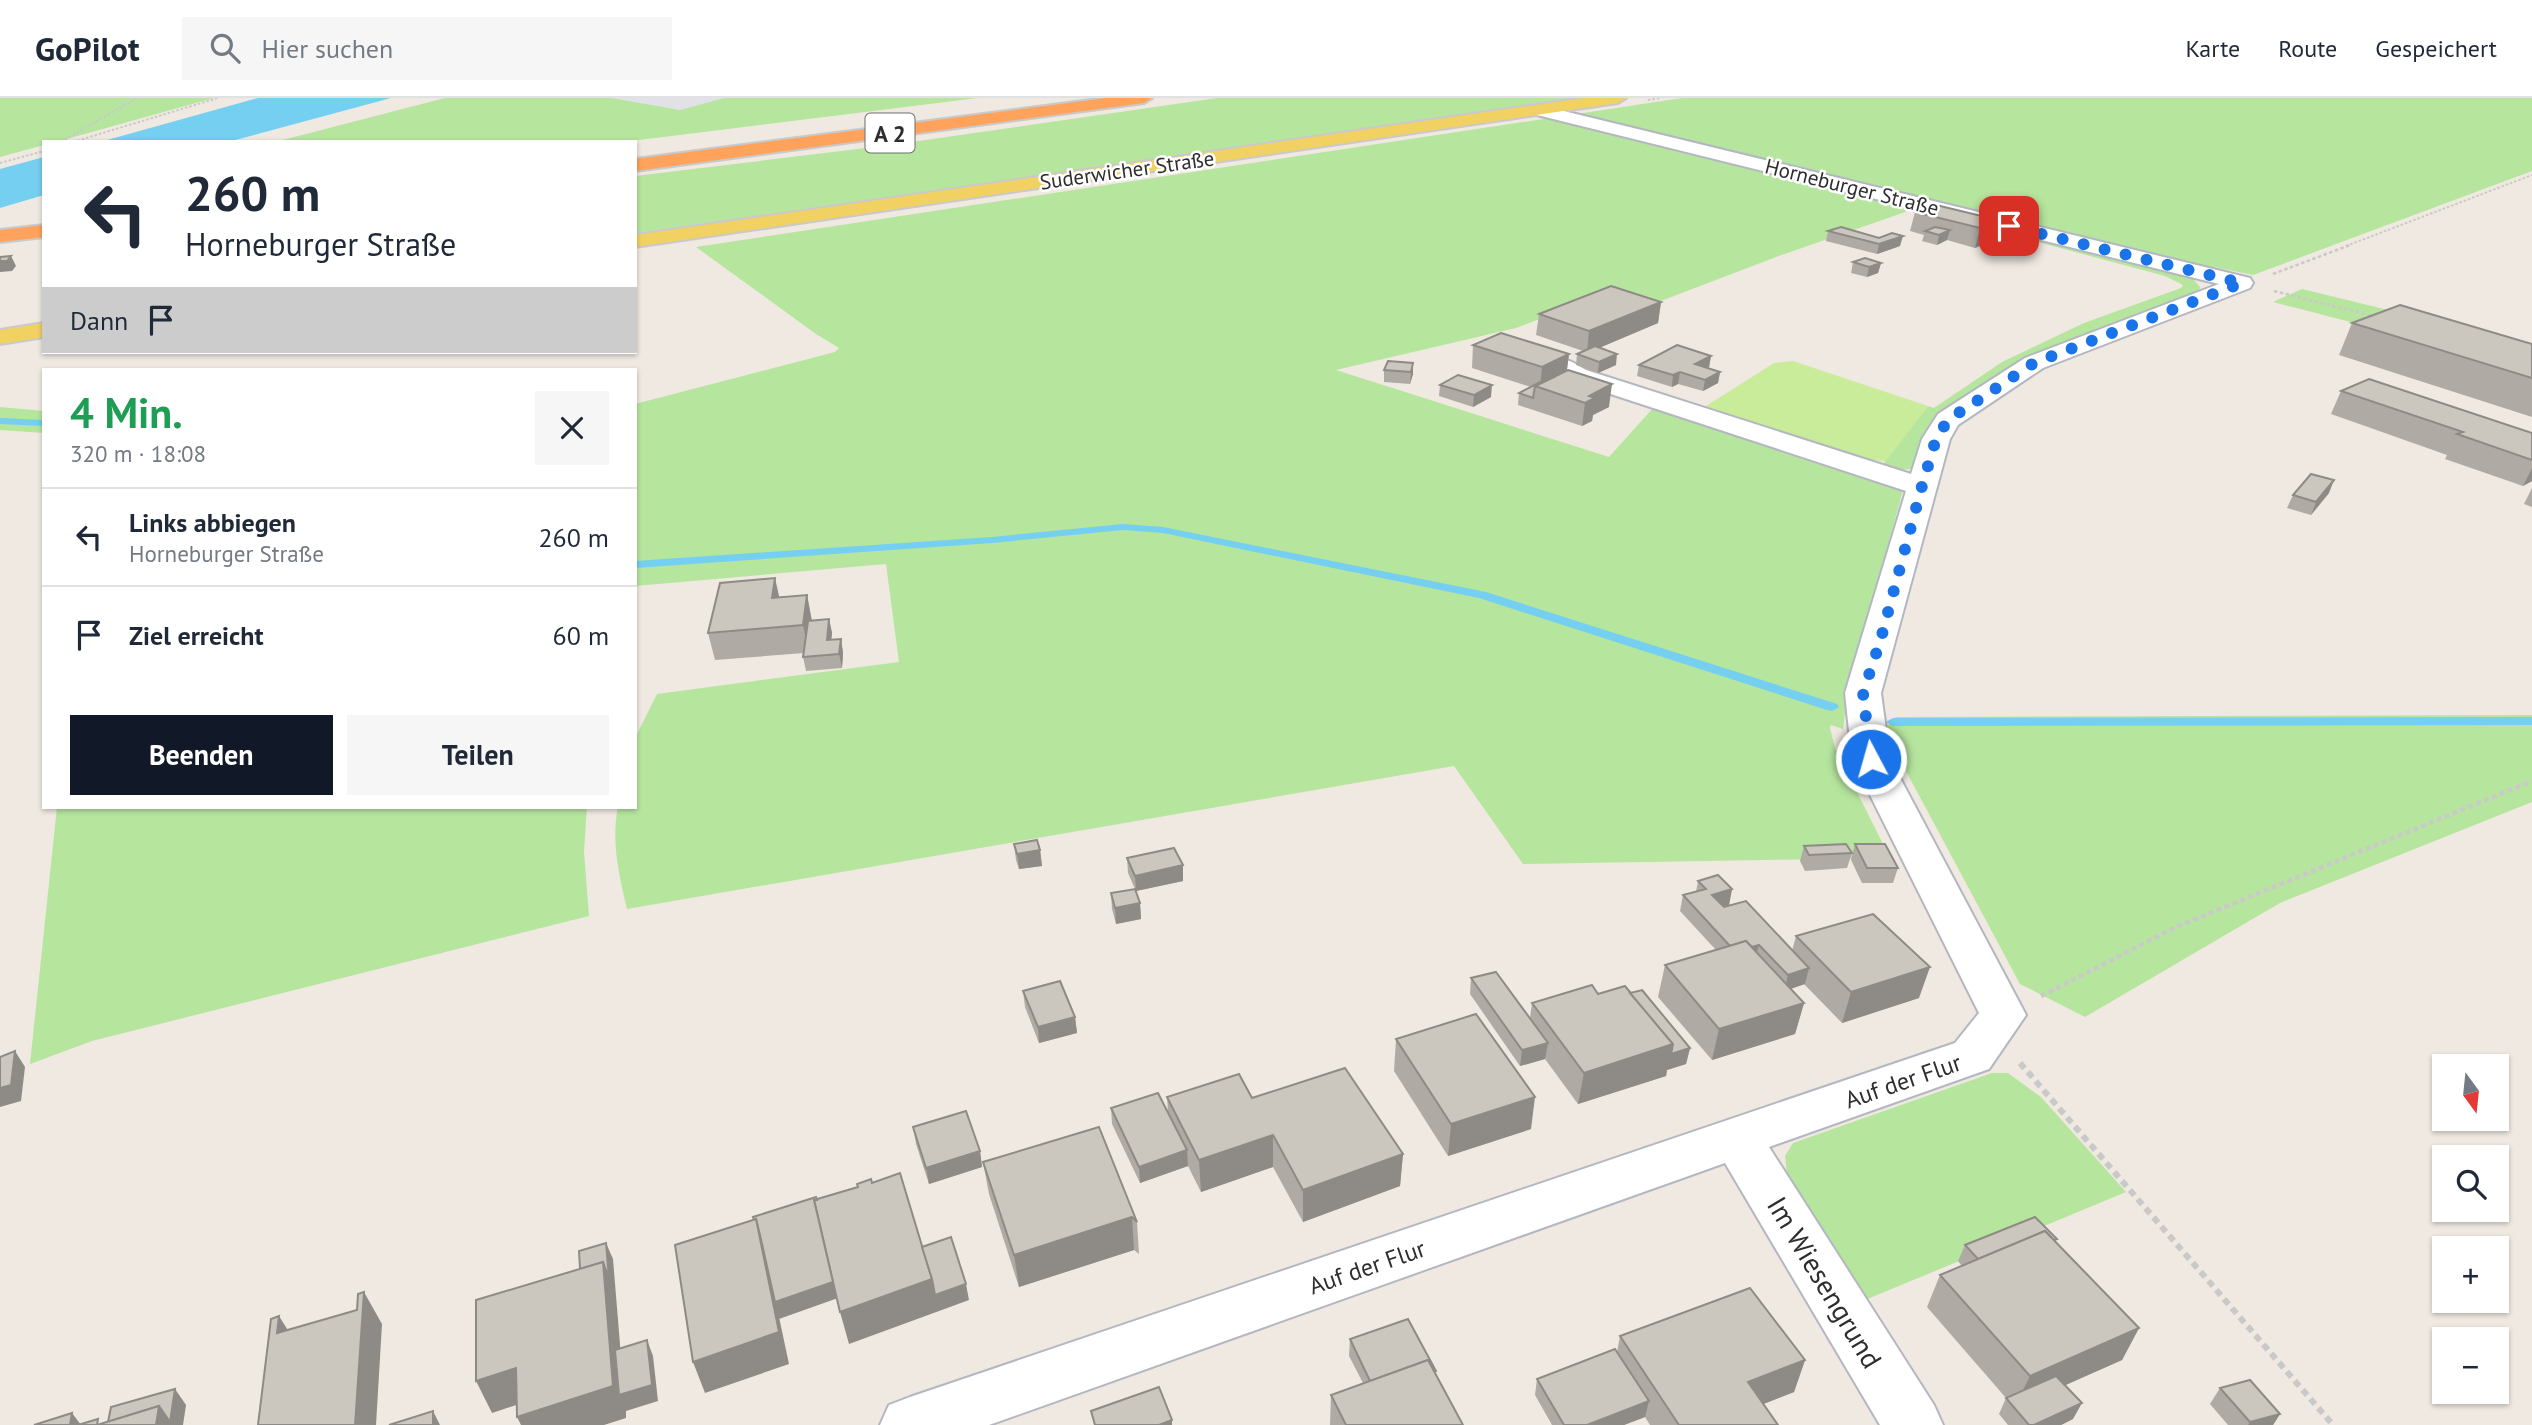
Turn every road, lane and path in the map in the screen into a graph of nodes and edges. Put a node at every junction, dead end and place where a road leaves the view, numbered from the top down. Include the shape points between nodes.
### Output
1 (137, 98) edge
2 (219, 98) edge
3 (1042, 98) edge
4 (1144, 98) edge
5 (1618, 98) edge
6 (1539, 110) junction
7 (64, 140) edge
8 (80, 140) edge
9 (637, 150) edge
10 (42, 152) edge
11 (0, 163) edge
12 (637, 165) edge
13 (2532, 175) edge
14 (42, 214) edge
15 (0, 219) edge
16 (42, 231) edge
17 (0, 236) edge
18 (637, 241) edge
19 (2242, 283) junction
20 (2387, 319) edge
21 (42, 330) edge
22 (0, 337) edge
23 (1537, 352) edge
24 (1922, 486) junction
25 (2532, 781) edge
26 (1996, 1024) junction
27 (1737, 1139) junction
28 (910, 1425) edge
29 (1913, 1425) edge
30 (2333, 1425) edge

1 - 7 path
2 - 8 path
3 - 9 highway, A 2
4 - 12 highway, A 2
5 - 6 main road, Suderwicher Straße
6 - 18 main road, Suderwicher Straße
6 - 19 street, Horneburger Straße
10 - 11 path
13 - 19 path
14 - 15 highway
16 - 17 highway
19 - 20 path
19 - 24 street via 2034,363 1974,401 1948,420 1936,439
21 - 22 main road
23 - 24 street via 1577,375
24 - 26 street via 1863,693 1871,759
25 - 26 path via 2176,927
26 - 27 street, Auf der Flur via 1972,1056
26 - 30 path via 2045,1089
27 - 28 street, Auf der Flur
27 - 29 street, Im Wiesengrund

